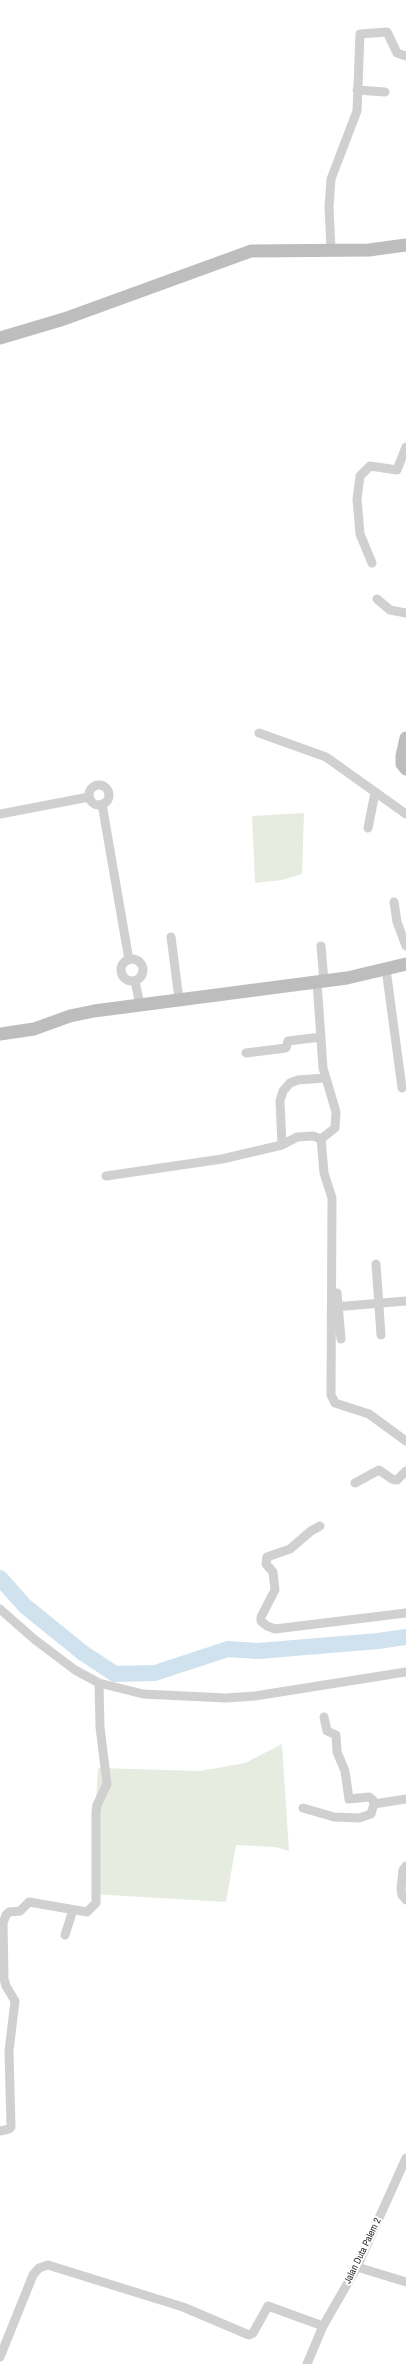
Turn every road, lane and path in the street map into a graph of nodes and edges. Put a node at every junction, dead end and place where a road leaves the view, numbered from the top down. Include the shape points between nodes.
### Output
1 (406, 56) edge
2 (357, 90) junction
3 (385, 92) dead end
4 (406, 245) edge
5 (331, 249) junction
6 (0, 338) edge
7 (406, 447) edge
8 (372, 563) dead end
9 (377, 599) dead end
10 (406, 613) edge
11 (259, 733) dead end
12 (406, 738) edge
13 (406, 769) edge
14 (375, 793) junction
15 (89, 797) junction
16 (102, 804) junction
17 (0, 814) edge
18 (406, 814) edge
19 (368, 828) dead end
20 (394, 902) dead end
21 (171, 937) dead end
22 (321, 946) dead end
23 (406, 946) edge
24 (129, 960) junction
25 (406, 964) edge
26 (386, 969) junction
27 (135, 981) junction
28 (320, 982) junction
29 (179, 999) junction
30 (140, 1005) junction
31 (0, 1034) edge
32 (321, 1037) junction
33 (246, 1053) dead end
34 (325, 1078) junction
35 (402, 1088) dead end
36 (321, 1139) junction
37 (282, 1144) junction
38 (106, 1176) dead end
39 (335, 1264) dead end
40 (376, 1264) dead end
41 (406, 1301) edge
42 (378, 1303) junction
43 (335, 1306) junction
44 (381, 1335) dead end
45 (341, 1338) dead end
46 (406, 1441) edge
47 (406, 1471) edge
48 (355, 1483) dead end
49 (320, 1526) dead end
50 (0, 1609) edge
51 (406, 1613) edge
52 (406, 1672) edge
53 (99, 1683) junction
54 (324, 1717) dead end
55 (406, 1799) edge
56 (374, 1804) junction
57 (303, 1808) dead end
58 (405, 1868) edge
59 (406, 1900) edge
60 (73, 1910) junction
61 (65, 1935) dead end
62 (0, 2131) edge
63 (406, 2158) edge
64 (357, 2267) junction
65 (406, 2282) edge
66 (323, 2326) junction
67 (0, 2357) edge
68 (309, 2364) edge

1 - 2 street via 397,53 387,32 362,32 359,37
2 - 3 street
2 - 5 street via 357,111 332,175 329,207
4 - 5 street via 369,250
5 - 6 street via 251,251 64,319
7 - 8 street via 397,470 370,466 360,476 357,498 360,534
9 - 10 street via 390,610
11 - 14 street via 326,757
12 - 13 street via 402,764
14 - 18 street
14 - 19 street
15 - 16 street via 96,804
15 - 16 street via 92,787 102,785 108,790 109,796
15 - 17 street
16 - 24 street
20 - 23 street via 396,922
21 - 29 street
22 - 28 street
24 - 27 street via 137,961 143,970 141,977
24 - 27 street via 123,964 121,971 124,978
25 - 26 street
26 - 28 street
26 - 35 street
27 - 30 street
28 - 29 street
28 - 32 street
29 - 30 street
30 - 31 street via 88,1012 34,1029
32 - 33 street via 288,1041 286,1048
32 - 34 street
34 - 36 street via 336,1112 336,1124 332,1131
34 - 37 street via 298,1080 290,1083 283,1091 280,1101
36 - 37 street via 305,1136 292,1138
36 - 43 street via 324,1173 332,1198
37 - 38 street via 188,1165
39 - 43 street
40 - 42 street
41 - 42 street
42 - 43 street
42 - 44 street
43 - 45 street
43 - 46 street via 331,1396 333,1401 369,1414
47 - 48 street via 397,1480 379,1470
49 - 51 street via 290,1549 267,1557 266,1564 273,1572 275,1590 262,1613 261,1621 275,1629
50 - 53 street via 58,1659
52 - 53 street via 255,1696 226,1698 143,1694
53 - 60 street via 100,1727 108,1784 97,1804 96,1812 96,1901 89,1912
54 - 56 street via 327,1731 336,1735 349,1799 369,1797
55 - 56 street
56 - 57 street via 370,1815 360,1818 334,1817
58 - 59 street via 401,1894
60 - 61 street
60 - 62 street via 29,1902 20,1911 9,1912 4,1918 4,1978 15,2001 9,2051 11,2127
63 - 64 street, Jalan Duta Palem 2
64 - 65 street
64 - 66 street, Jalan Duta Palem 2
66 - 67 street via 268,2306 253,2333 249,2335 183,2308 48,2265 39,2268 33,2275
66 - 68 street, Jalan Duta Palem 2

